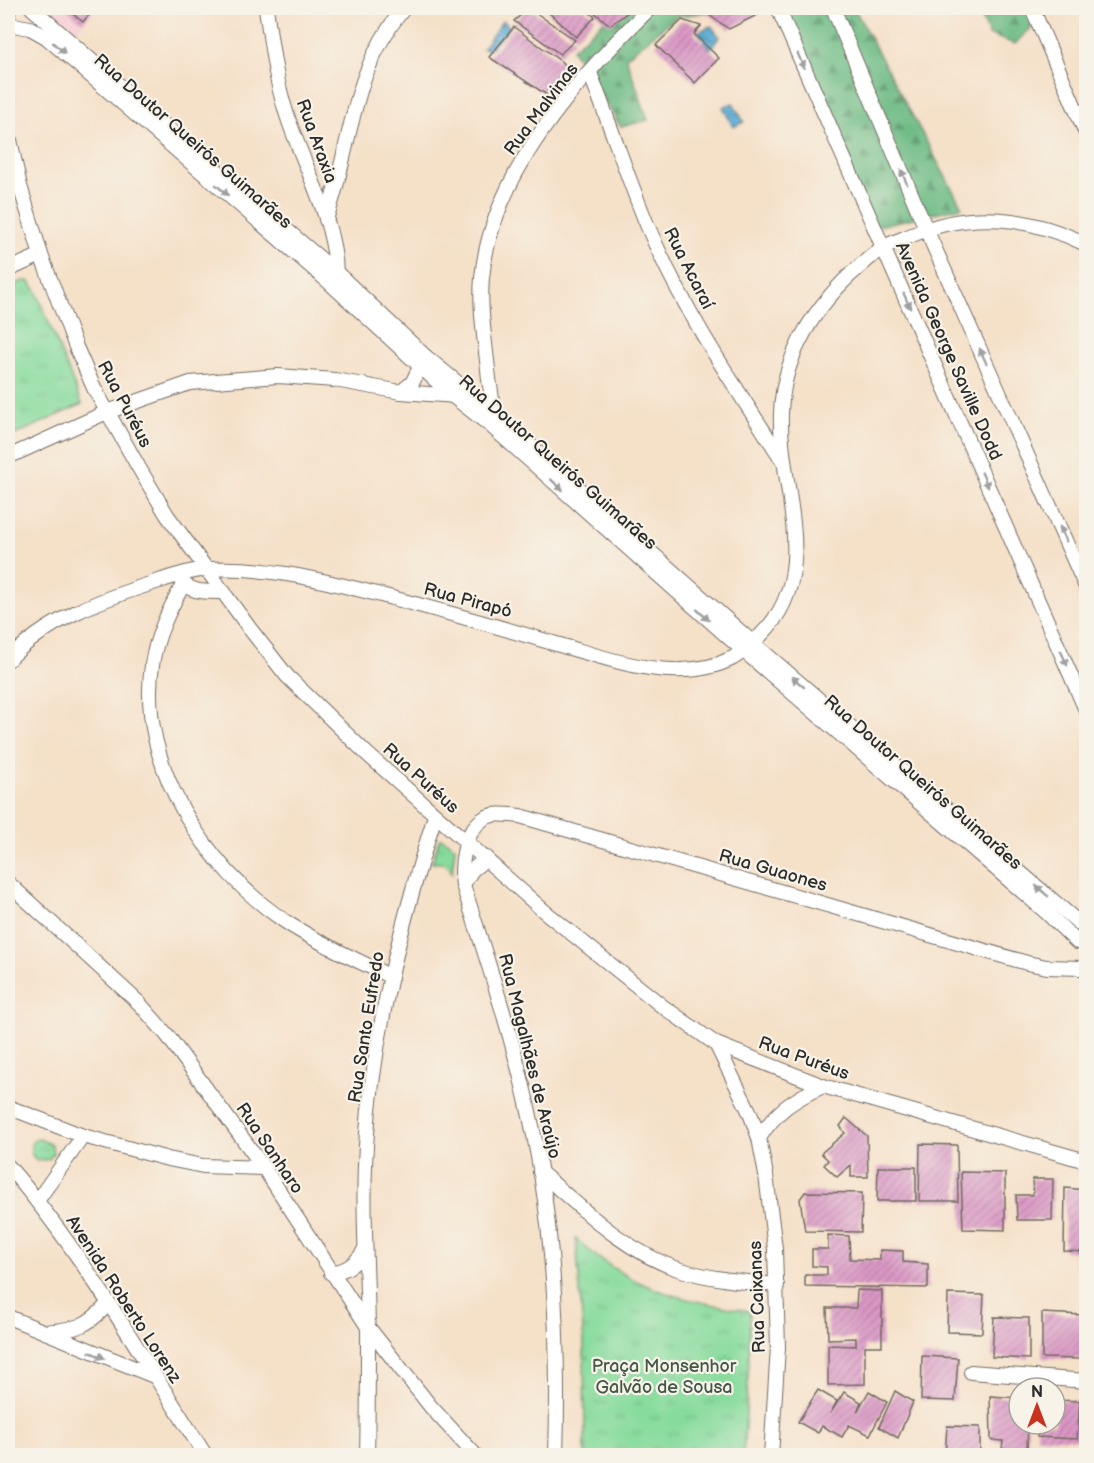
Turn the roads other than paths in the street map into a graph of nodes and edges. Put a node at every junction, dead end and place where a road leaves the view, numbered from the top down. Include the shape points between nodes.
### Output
1 (9, 8) edge
2 (32, 8) edge
3 (266, 8) edge
4 (404, 8) edge
5 (650, 8) edge
6 (778, 8) edge
7 (833, 8) edge
8 (1032, 8) edge
9 (8, 14) edge
10 (8, 24) edge
11 (590, 73) junction
12 (8, 131) edge
13 (1086, 133) edge
14 (328, 225) junction
15 (926, 229) junction
16 (1086, 244) edge
17 (884, 247) junction
18 (40, 255) junction
19 (321, 260) junction
20 (8, 270) edge
21 (333, 278) junction
22 (424, 361) junction
23 (401, 392) junction
24 (469, 392) junction
25 (454, 397) junction
26 (107, 412) junction
27 (492, 419) junction
28 (8, 457) edge
29 (785, 465) junction
30 (207, 569) junction
31 (180, 580) junction
32 (1086, 587) edge
33 (224, 592) junction
34 (748, 647) junction
35 (8, 660) edge
36 (1086, 710) edge
37 (435, 816) junction
38 (467, 842) junction
39 (487, 858) junction
40 (8, 883) edge
41 (463, 885) junction
42 (1086, 930) edge
43 (1077, 942) junction
44 (1084, 970) edge
45 (391, 977) junction
46 (716, 1044) junction
47 (823, 1086) junction
48 (8, 1111) edge
49 (83, 1136) junction
50 (759, 1138) junction
51 (1086, 1161) edge
52 (8, 1166) edge
53 (264, 1168) junction
54 (540, 1172) junction
55 (37, 1201) junction
56 (365, 1249) junction
57 (332, 1273) junction
58 (777, 1285) junction
59 (108, 1304) junction
60 (8, 1317) edge
61 (368, 1327) junction
62 (43, 1332) junction
63 (971, 1372) dead end
64 (154, 1376) junction
65 (1086, 1381) edge
66 (206, 1455) edge
67 (367, 1455) edge
68 (476, 1455) edge
69 (556, 1455) edge
70 (771, 1455) edge

1 - 9 street
2 - 19 street, Rua Doutor Queirós Guimarães
3 - 14 street, Rua Araxia via 285,111
4 - 14 street via 369,62 357,96
5 - 11 street, Rua Malvinas
6 -> 17 street, Avenida George Saville Dodd
15 -> 7 street, Avenida George Saville Dodd
8 - 13 street
10 -> 21 street, Rua Doutor Queirós Guimarães via 30,28 46,37
11 - 27 street, Rua Malvinas via 528,150 498,208 487,243 481,280
11 - 29 street, Rua Acaraí via 648,226 673,279
12 - 18 street, Rua Puréus
14 - 19 street
14 - 21 street, Rua Araxia
15 - 16 street via 976,218 1019,221 1059,231
15 - 17 street
32 -> 15 street, Avenida George Saville Dodd
17 - 29 street via 839,286 798,342 781,408
17 -> 36 street, Avenida George Saville Dodd
18 - 20 street
18 - 26 street, Rua Puréus
19 - 21 street, Rua Doutor Queirós Guimarães
21 - 22 street, Rua Doutor Queirós Guimarães
22 - 23 street via 412,383
22 - 24 street, Rua Doutor Queirós Guimarães
22 - 25 street, Rua Doutor Queirós Guimarães
23 - 25 street
23 - 26 street via 335,380 244,378 190,383
24 - 25 street
24 - 27 street, Rua Doutor Queirós Guimarães
25 - 27 street, Rua Doutor Queirós Guimarães
26 - 28 street
26 - 30 street, Rua Puréus via 167,516
27 - 34 street, Rua Doutor Queirós Guimarães
29 - 34 street via 795,537 792,577 776,618
30 - 31 street, Rua Pirapó
30 - 33 street, Rua Puréus
30 - 34 street, Rua Pirapó via 322,580 650,668 711,666
31 - 33 street via 200,592
31 - 35 street, Rua Pirapó via 107,598 58,621
31 - 45 street via 157,640 149,691 156,748 170,786 207,846 251,895 285,922 334,951
33 - 37 street, Rua Puréus via 287,676
42 -> 34 street, Rua Doutor Queirós Guimarães
34 - 43 street, Rua Doutor Queirós Guimarães
37 - 38 street, Rua Puréus
37 - 45 street, Rua Santo Eufredo via 413,884
38 - 39 street, Rua Puréus
38 - 41 street, Rua Magalhães de Araújo
38 - 44 street, Rua Guaones via 483,819 501,814 520,816 1027,963
39 - 41 street via 472,870
39 - 46 street, Rua Puréus via 544,911
40 - 53 street, Rua Sanharo via 139,1003 187,1060
41 - 54 street, Rua Magalhães de Araújo via 503,1007
42 - 43 street
43 - 44 street via 1075,956
45 - 56 street, Rua Santo Eufredo via 366,1144
46 - 47 street, Rua Puréus
46 - 50 street, Rua Caixanas via 742,1093
47 - 50 street via 786,1107
47 - 51 street, Rua Puréus
48 - 49 street
49 - 53 street via 203,1166
49 - 55 street
50 - 58 street, Rua Caixanas
52 - 55 street, Avenida Roberto Lorenz
53 - 57 street, Rua Sanharo
54 - 58 street via 624,1242 649,1257 705,1276
54 - 69 street, Rua Magalhães de Araújo via 556,1342
55 - 59 street, Avenida Roberto Lorenz
56 - 57 street via 352,1266
56 - 61 street, Rua Santo Eufredo
57 - 61 street, Rua Sanharo
58 - 70 street, Rua Caixanas via 778,1347
59 - 62 street via 87,1324
59 - 64 street, Avenida Roberto Lorenz
60 - 62 street
61 - 67 street, Rua Santo Eufredo
61 - 68 street, Rua Sanharo via 431,1407
62 -> 64 street
63 - 65 street
64 - 66 street, Avenida Roberto Lorenz

